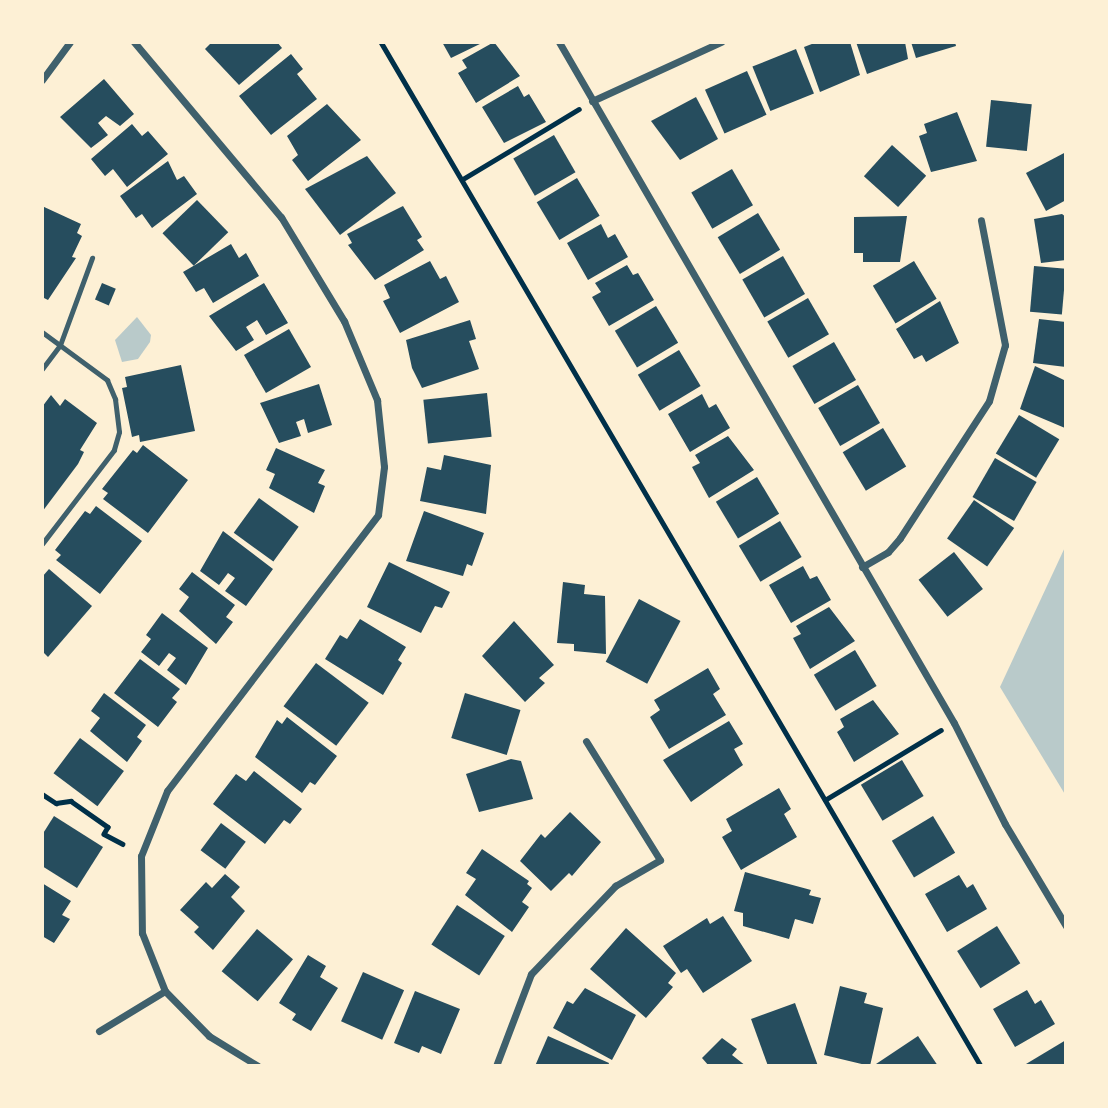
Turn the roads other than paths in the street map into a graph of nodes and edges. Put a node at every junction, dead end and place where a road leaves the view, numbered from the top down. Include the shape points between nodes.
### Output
1 (70, 42) edge
2 (134, 42) edge
3 (559, 42) edge
4 (721, 42) edge
5 (42, 80) edge
6 (592, 101) junction
7 (981, 220) dead end
8 (92, 258) dead end
9 (42, 332) edge
10 (60, 345) junction
11 (42, 369) edge
12 (42, 544) edge
13 (862, 567) junction
14 (586, 741) dead end
15 (1066, 926) edge
16 (164, 991) junction
17 (99, 1031) dead end
18 (258, 1066) edge
19 (495, 1066) edge

1 - 5 street
2 - 16 street via 281,217 344,321 377,400 384,467 379,515 167,791 141,856 142,933
3 - 6 street
4 - 6 street
6 - 13 street
7 - 13 street via 1005,345 989,401 900,538 888,552
8 - 10 lane
9 - 10 lane
10 - 11 lane
10 - 12 lane via 107,380 116,399 119,432 114,450
13 - 15 street
14 - 19 street via 660,860 614,886 531,974
16 - 17 street
16 - 18 street via 209,1036

